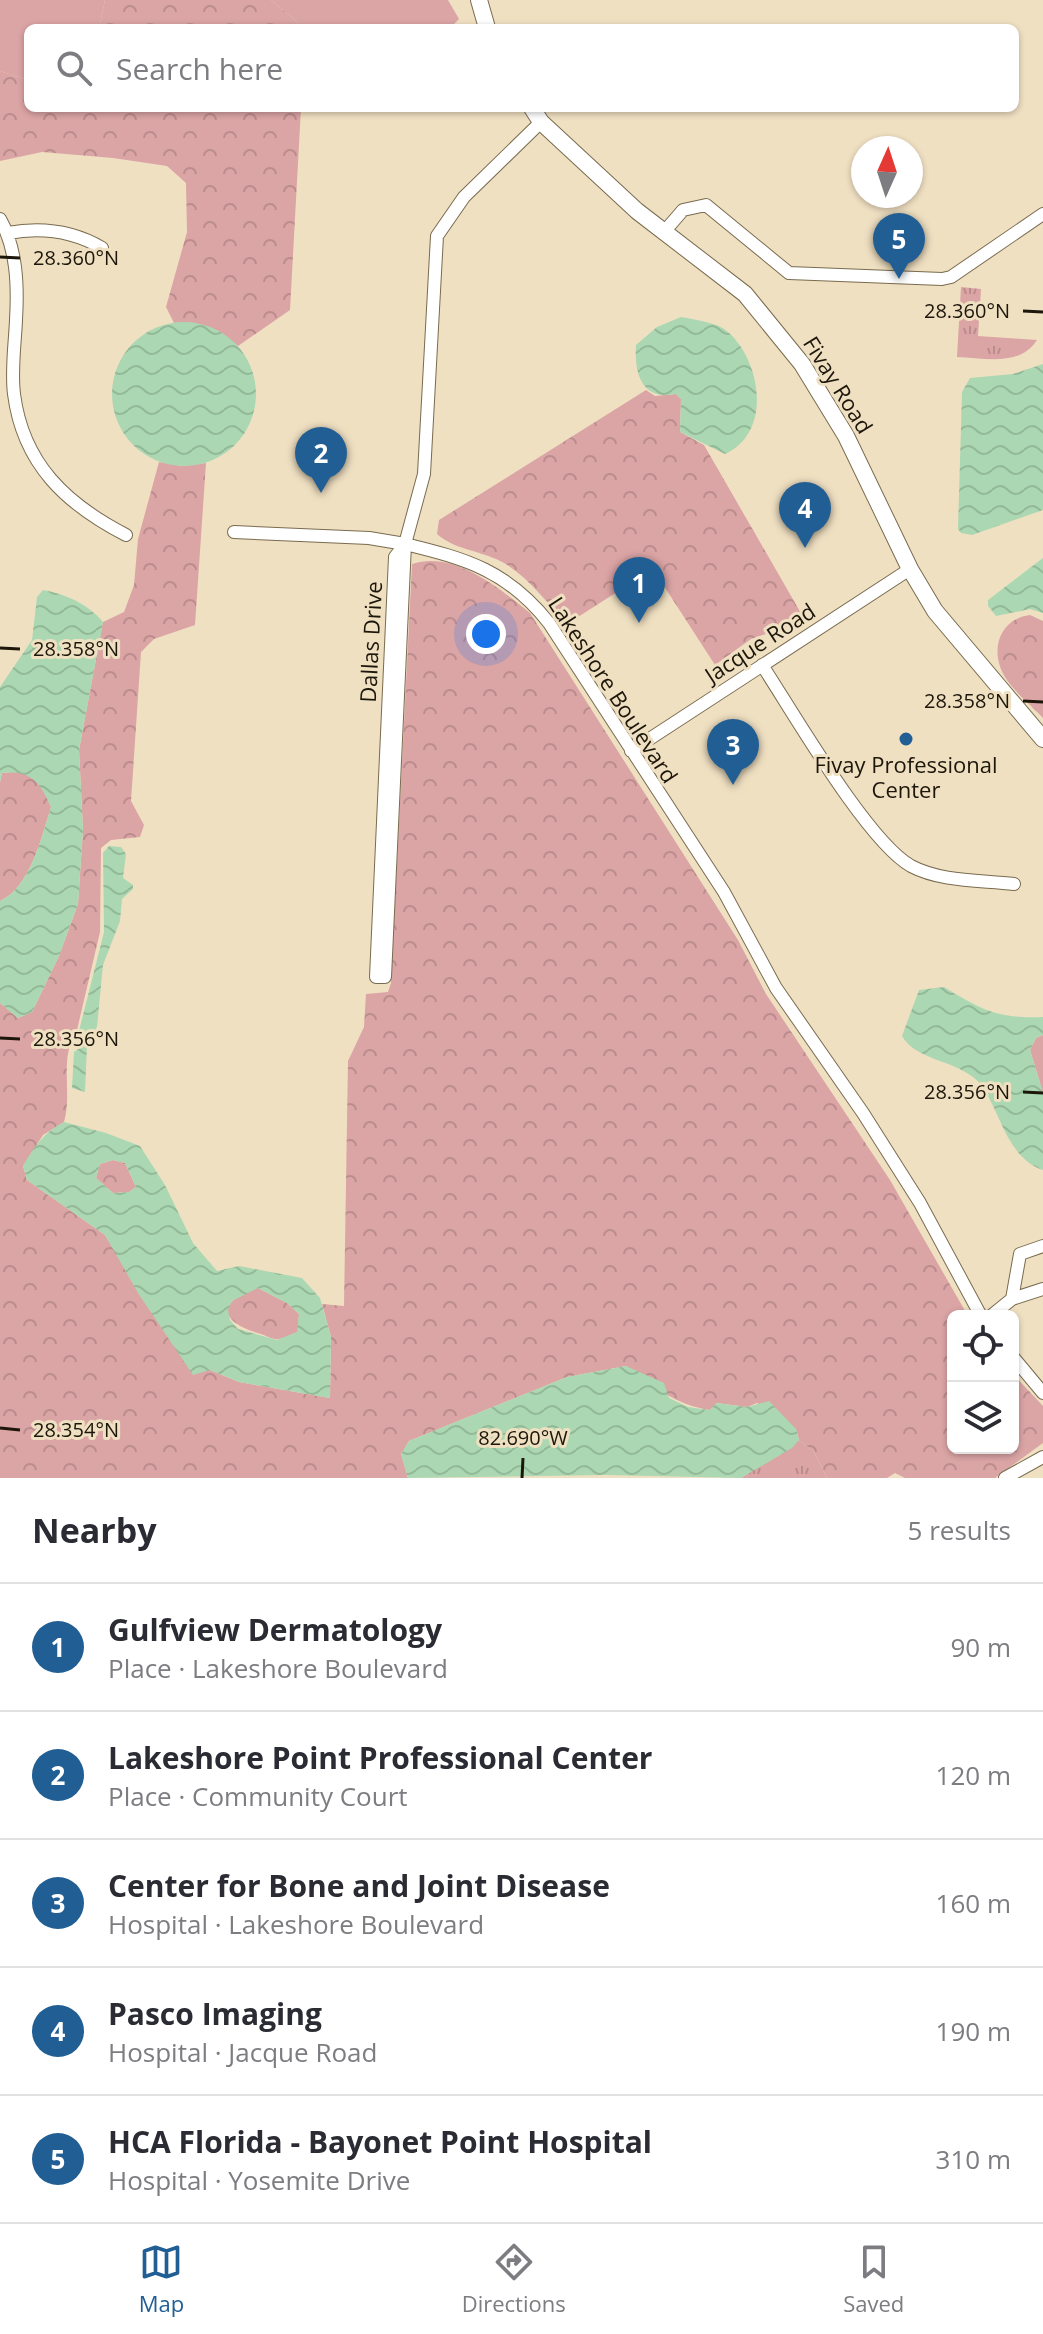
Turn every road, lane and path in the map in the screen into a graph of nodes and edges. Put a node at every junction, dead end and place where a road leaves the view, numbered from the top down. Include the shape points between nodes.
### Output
1 (479, 0) edge
2 (486, 24) edge
3 (536, 115) edge
4 (1043, 214) edge
5 (0, 219) edge
6 (664, 232) junction
7 (8, 233) junction
8 (102, 248) dead end
9 (234, 532) dead end
10 (126, 535) dead end
11 (405, 544) junction
12 (910, 569) junction
13 (762, 665) junction
14 (1043, 739) edge
15 (631, 751) junction
16 (1014, 884) dead end
17 (1043, 1246) edge
18 (1043, 1289) edge
19 (1012, 1299) junction
20 (978, 1310) edge
21 (998, 1310) edge
22 (1019, 1364) edge
23 (1043, 1393) edge
24 (1043, 1457) edge
25 (1005, 1478) edge

1 - 2 street
3 - 6 street, Fivay Road
3 - 11 street via 437,236 424,474
4 - 6 street via 942,279 789,273 706,205 683,210
5 - 7 street
6 - 12 street, Fivay Road via 745,294 802,364 846,436
7 - 8 street via 75,234
7 - 10 street via 18,288 13,392 23,438 52,483 87,515
9 - 11 street, Lakeshore Boulevard
11 - 11 street, Dallas Drive via 395,557 376,977 385,977
11 - 15 street, Lakeshore Boulevard via 480,564 533,603
12 - 13 street, Jacque Road
12 - 14 street, Fivay Road via 935,611
13 - 15 street, Jacque Road
13 - 16 street via 879,838 899,856 935,876
15 - 20 street, Lakeshore Boulevard via 724,892 776,988 920,1203
17 - 19 street via 1020,1254
18 - 19 street
19 - 21 street
22 - 23 street
24 - 25 street

